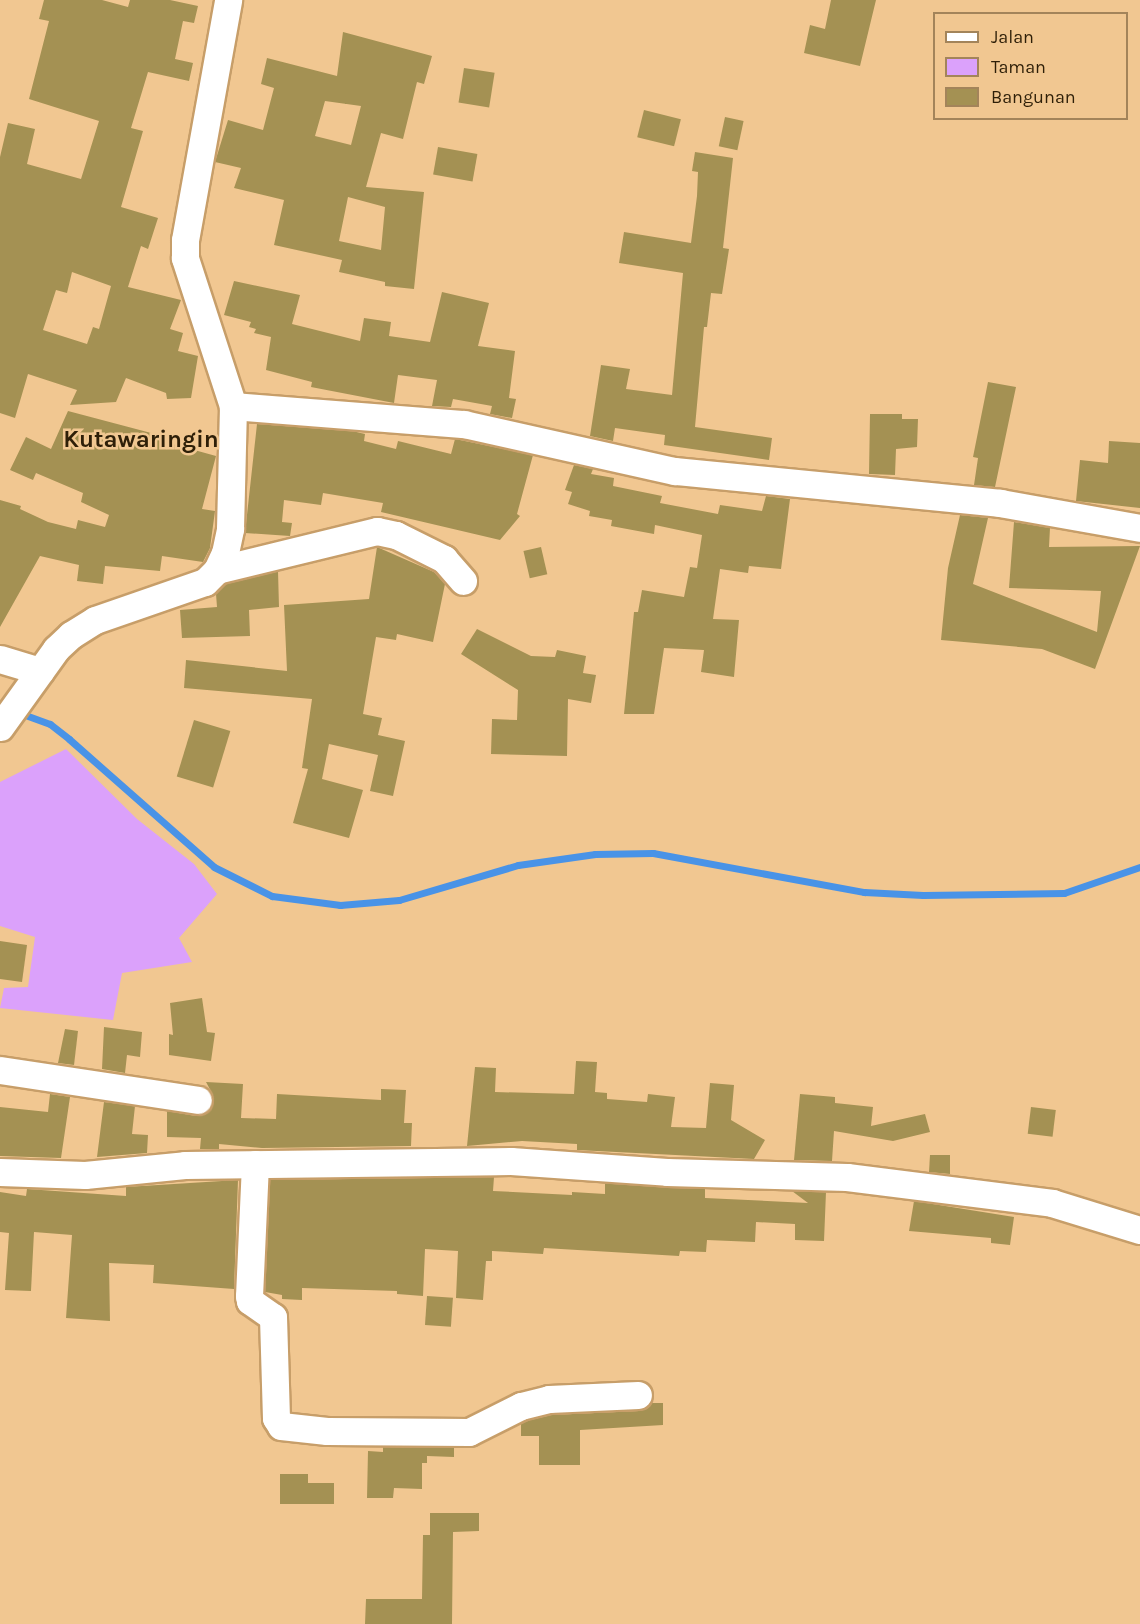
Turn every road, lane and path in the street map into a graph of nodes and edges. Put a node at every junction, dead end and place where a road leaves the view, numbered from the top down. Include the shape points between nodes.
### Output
1 (221, 2) edge
2 (233, 406) junction
3 (1140, 528) edge
4 (217, 570) junction
5 (463, 581) dead end
6 (0, 658) edge
7 (37, 675) junction
8 (1, 727) edge
9 (0, 1070) edge
10 (198, 1100) dead end
11 (255, 1164) junction
12 (0, 1172) edge
13 (1140, 1230) edge
14 (638, 1395) dead end

1 - 2 street via 185,240 186,258
2 - 3 street via 494,428 675,471 1000,503
2 - 4 street via 230,529
4 - 5 street via 377,531 396,535 444,559
4 - 7 street via 187,591 95,620 70,635
6 - 7 street
7 - 8 street
9 - 10 street
11 - 12 street via 185,1165 85,1175
11 - 13 street via 511,1161 667,1172 875,1178 931,1190 1052,1203
11 - 14 street via 249,1296 250,1301 273,1317 276,1418 281,1426 350,1432 469,1432 521,1406 549,1399

